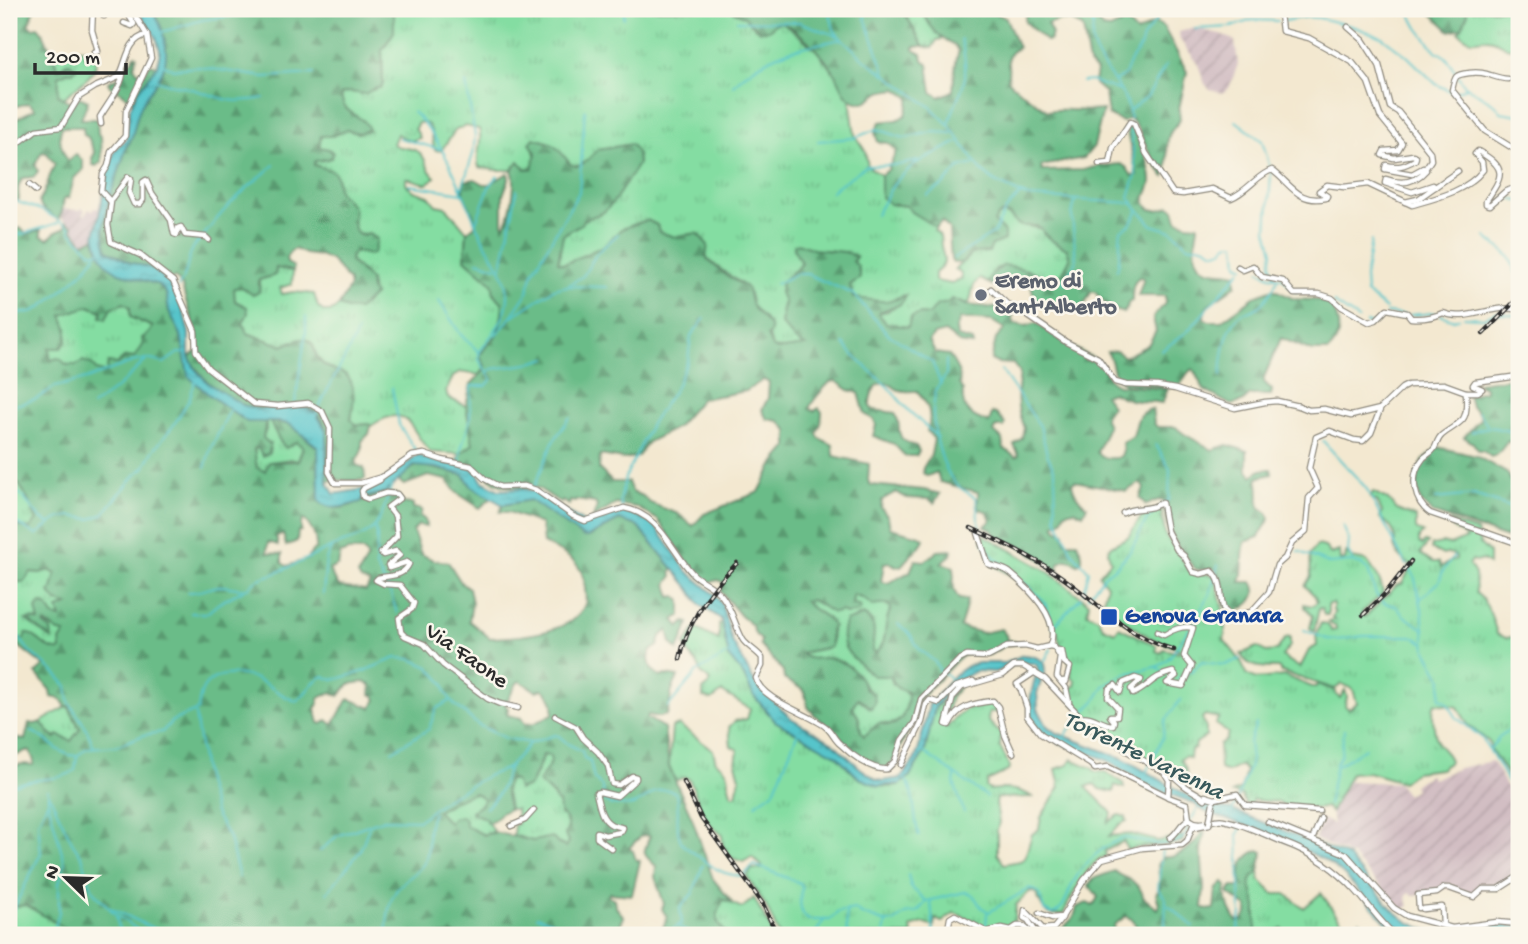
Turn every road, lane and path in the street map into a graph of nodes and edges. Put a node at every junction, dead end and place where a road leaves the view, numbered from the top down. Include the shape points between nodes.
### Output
1 (93, 9) edge
2 (104, 9) edge
3 (125, 9) edge
4 (131, 9) edge
5 (1277, 9) edge
6 (104, 16) dead end
7 (124, 23) dead end
8 (1348, 27) dead end
9 (147, 35) junction
10 (94, 52) dead end
11 (122, 70) junction
12 (1508, 79) dead end
13 (101, 124) dead end
14 (9, 145) edge
15 (1519, 152) edge
16 (1099, 164) dead end
17 (1426, 169) junction
18 (1458, 171) dead end
19 (29, 185) dead end
20 (1435, 187) junction
21 (1519, 187) edge
22 (36, 191) dead end
23 (111, 199) junction
24 (1405, 202) junction
25 (209, 240) dead end
26 (1238, 267) dead end
27 (990, 289) dead end
28 (1519, 310) edge
29 (1519, 376) edge
30 (1466, 392) junction
31 (1380, 409) junction
32 (392, 471) junction
33 (1123, 513) dead end
34 (978, 533) dead end
35 (1519, 544) edge
36 (1157, 632) dead end
37 (1053, 647) junction
38 (1069, 671) junction
39 (1035, 672) junction
40 (988, 678) junction
41 (1070, 679) dead end
42 (1063, 681) dead end
43 (1069, 702) junction
44 (518, 708) dead end
45 (555, 716) dead end
46 (1081, 717) junction
47 (1013, 752) dead end
48 (1065, 752) dead end
49 (901, 765) dead end
50 (1092, 766) junction
51 (1168, 776) junction
52 (1168, 796) junction
53 (1213, 800) junction
54 (534, 810) dead end
55 (1319, 811) dead end
56 (1321, 818) dead end
57 (1192, 821) junction
58 (1268, 822) dead end
59 (1209, 823) junction
60 (511, 827) dead end
61 (1170, 838) dead end
62 (1312, 840) junction
63 (612, 849) dead end
64 (1519, 876) edge
65 (1039, 914) dead end
66 (1062, 917) junction
67 (1519, 924) edge
68 (1443, 925) junction
69 (947, 935) edge
70 (1395, 935) edge

1 - 10 street via 98,51
2 - 6 street
3 - 7 street via 134,24
4 - 9 street
5 - 17 street via 1282,31 1338,52 1363,74 1378,112 1402,143 1398,150 1384,151 1382,156 1416,157 1404,166 1387,165 1385,169 1412,174
8 - 17 street via 1380,65 1390,107 1430,152
9 - 11 street via 137,38
9 - 23 street via 150,64 130,102 125,136 113,148 103,174 103,194
11 - 13 street
11 - 14 street via 119,77 79,97 61,127 36,130
12 - 15 street via 1479,71 1460,73 1452,90 1485,131
16 - 24 street via 1110,163 1130,122 1173,193 1212,189 1231,198 1274,170 1312,201 1328,197 1319,191 1327,185 1362,184
17 - 20 street via 1415,180 1401,183 1387,178 1384,183 1412,192
18 - 20 street
19 - 22 street
20 - 24 street
21 - 24 street via 1486,204 1500,172 1478,151 1475,154 1483,170 1470,184 1441,197 1412,205
23 - 25 street via 128,177 130,198 140,204 146,180 171,220 174,234 181,227 185,235
23 - 32 street via 111,242 140,255 173,282 195,331 196,351 208,368 254,404 308,403 322,411 330,428 329,472 335,483 360,483
26 - 28 street via 1254,267 1262,277 1283,281 1294,294 1319,293 1369,322 1387,309 1429,318
27 - 31 street via 1066,342 1098,358 1115,382 1126,386 1175,389 1235,408 1277,401 1351,416
29 - 30 street via 1475,382 1481,390
30 - 31 street via 1444,384 1408,385
30 - 35 street via 1462,419 1422,460 1414,487 1418,499 1430,513
31 - 33 street via 1363,441 1329,431 1315,437 1309,468 1318,488 1309,498 1306,531 1277,565 1269,593 1247,614 1232,616 1224,610 1216,573 1193,572 1167,531 1163,503
32 - 37 street via 412,456 424,454 471,466 500,487 536,490 585,521 624,508 643,516 668,538 692,573 720,593 730,607 742,638 762,659 758,685 825,726 841,745 877,769 892,766 915,722 921,699 959,660 995,655 1007,647
32 - 44 street, Via Faone via 363,488 365,499 386,494 400,498 387,507 395,516 397,536 381,553 396,551 400,555 389,568 409,564 397,575 376,580 400,585 414,603 399,618 401,632 428,648 488,699
34 - 37 street via 988,564 1022,583 1046,611
36 - 46 street via 1164,635 1187,626 1193,629 1184,654 1192,667 1182,687 1167,682 1175,677 1173,671 1152,678 1133,694 1131,689 1140,680 1135,678 1123,683 1120,692 1115,685 1109,688 1108,697 1118,708 1117,716 1110,716 1113,725
37 - 38 street via 1062,651
37 - 43 street via 1060,657 1056,677 1066,688
38 - 41 street
38 - 42 street
39 - 40 street via 1014,666 1003,675
39 - 43 street
39 - 50 street via 1018,685 1027,716 1041,734
40 - 47 street via 957,692 946,726 960,710 993,701
40 - 49 street via 959,685 939,703 930,700
43 - 46 street
45 - 63 street via 576,727 598,752 610,770 612,784 636,777 617,796 596,793 603,815 623,828 605,835 597,832 597,838
46 - 51 street via 1094,731
48 - 50 street
50 - 52 street via 1108,767
51 - 52 street
51 - 53 street
52 - 57 street via 1187,804
53 - 55 street via 1237,794 1245,805
53 - 59 street, bridge
54 - 60 street
56 - 62 street
57 - 59 street
57 - 61 street via 1184,822
57 - 66 street via 1182,845 1142,848 1102,859
58 - 62 street
59 - 70 street via 1230,821 1330,866
62 - 68 street via 1350,857 1401,913
64 - 68 street via 1474,897 1448,888 1418,895 1421,908 1442,907
65 - 66 street
66 - 69 street via 1054,928 1043,929 1025,910 1033,935 1023,926 987,932 955,915 950,918
67 - 68 street

